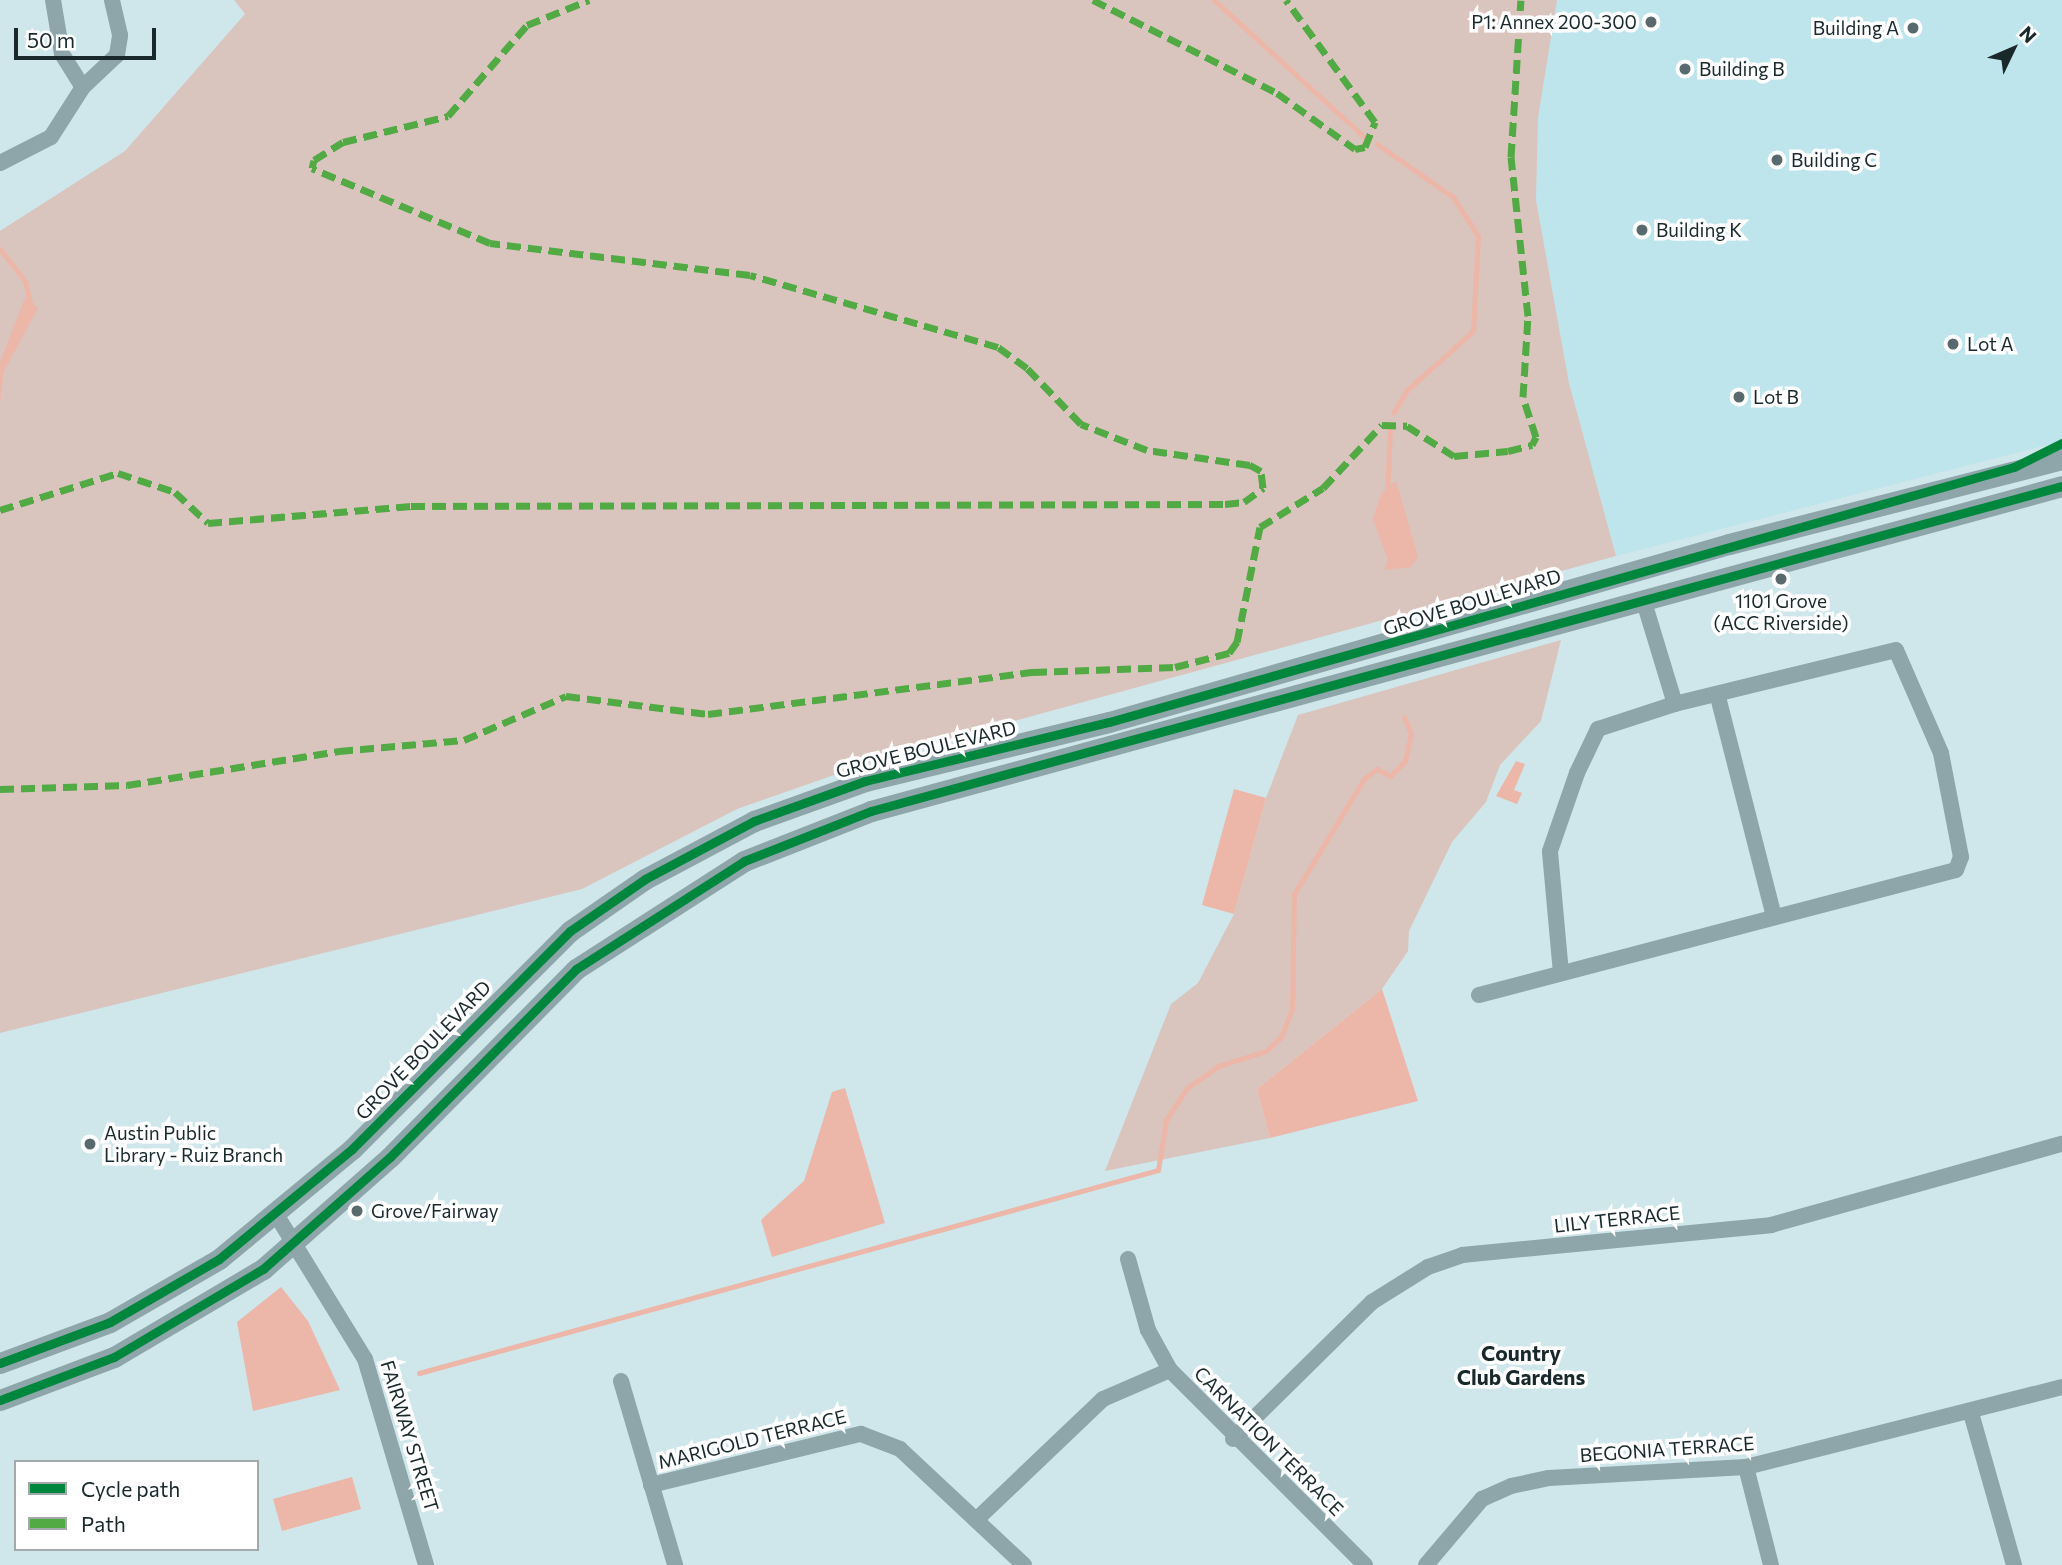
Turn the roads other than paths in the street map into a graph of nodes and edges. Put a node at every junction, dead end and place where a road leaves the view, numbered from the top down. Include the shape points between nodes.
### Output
1 (53, 0) edge
2 (112, 0) edge
3 (83, 87) junction
4 (0, 163) edge
5 (2062, 459) edge
6 (2062, 486) edge
7 (1636, 570) junction
8 (1643, 599) junction
9 (1718, 696) junction
10 (1675, 704) junction
11 (925, 767) junction
12 (932, 795) junction
13 (1773, 913) junction
14 (1561, 973) junction
15 (1479, 995) dead end
16 (2062, 1144) edge
17 (277, 1216) junction
18 (294, 1247) junction
19 (1128, 1259) dead end
20 (0, 1363) edge
21 (1170, 1370) junction
22 (621, 1381) dead end
23 (2062, 1387) edge
24 (0, 1400) edge
25 (1971, 1413) junction
26 (1233, 1439) junction
27 (1746, 1467) junction
28 (651, 1485) junction
29 (976, 1520) junction
30 (426, 1565) edge
31 (675, 1565) edge
32 (1024, 1565) edge
33 (1365, 1565) edge
34 (1426, 1565) edge
35 (1771, 1565) edge
36 (2014, 1565) edge

1 - 3 street via 62,54
2 - 3 street via 120,35 117,55
3 - 4 street via 51,137
5 - 7 street, GROVE BOULEVARD
6 - 8 street, GROVE BOULEVARD
7 - 8 street
7 - 11 street, GROVE BOULEVARD via 1338,660
8 - 10 street
8 - 12 street, GROVE BOULEVARD
9 - 10 street
9 - 13 street
9 - 13 street via 1896,650 1941,752 1961,857 1956,870
10 - 14 street via 1598,729 1577,773 1550,851
11 - 12 street
11 - 17 street, GROVE BOULEVARD via 831,791 754,821 602,908 534,963 352,1149
12 - 18 street, GROVE BOULEVARD via 744,861 630,929 540,1002
13 - 14 street
14 - 15 street
16 - 26 street, LILY TERRACE via 1771,1225 1462,1255 1428,1267 1373,1302
17 - 18 street, FAIRWAY STREET
17 - 20 street, GROVE BOULEVARD via 151,1301
18 - 24 street, GROVE BOULEVARD via 114,1357
18 - 30 street, FAIRWAY STREET via 365,1359
19 - 21 street, CARNATION TERRACE via 1148,1330
21 - 26 street, CARNATION TERRACE
21 - 29 street via 1103,1399
22 - 28 street
23 - 25 street, BEGONIA TERRACE
25 - 27 street, BEGONIA TERRACE
25 - 36 street
26 - 33 street, CARNATION TERRACE
27 - 34 street, BEGONIA TERRACE via 1549,1478 1511,1486 1482,1499
27 - 35 street
28 - 29 street, MARIGOLD TERRACE via 861,1434 900,1449
28 - 31 street
29 - 32 street, MARIGOLD TERRACE

